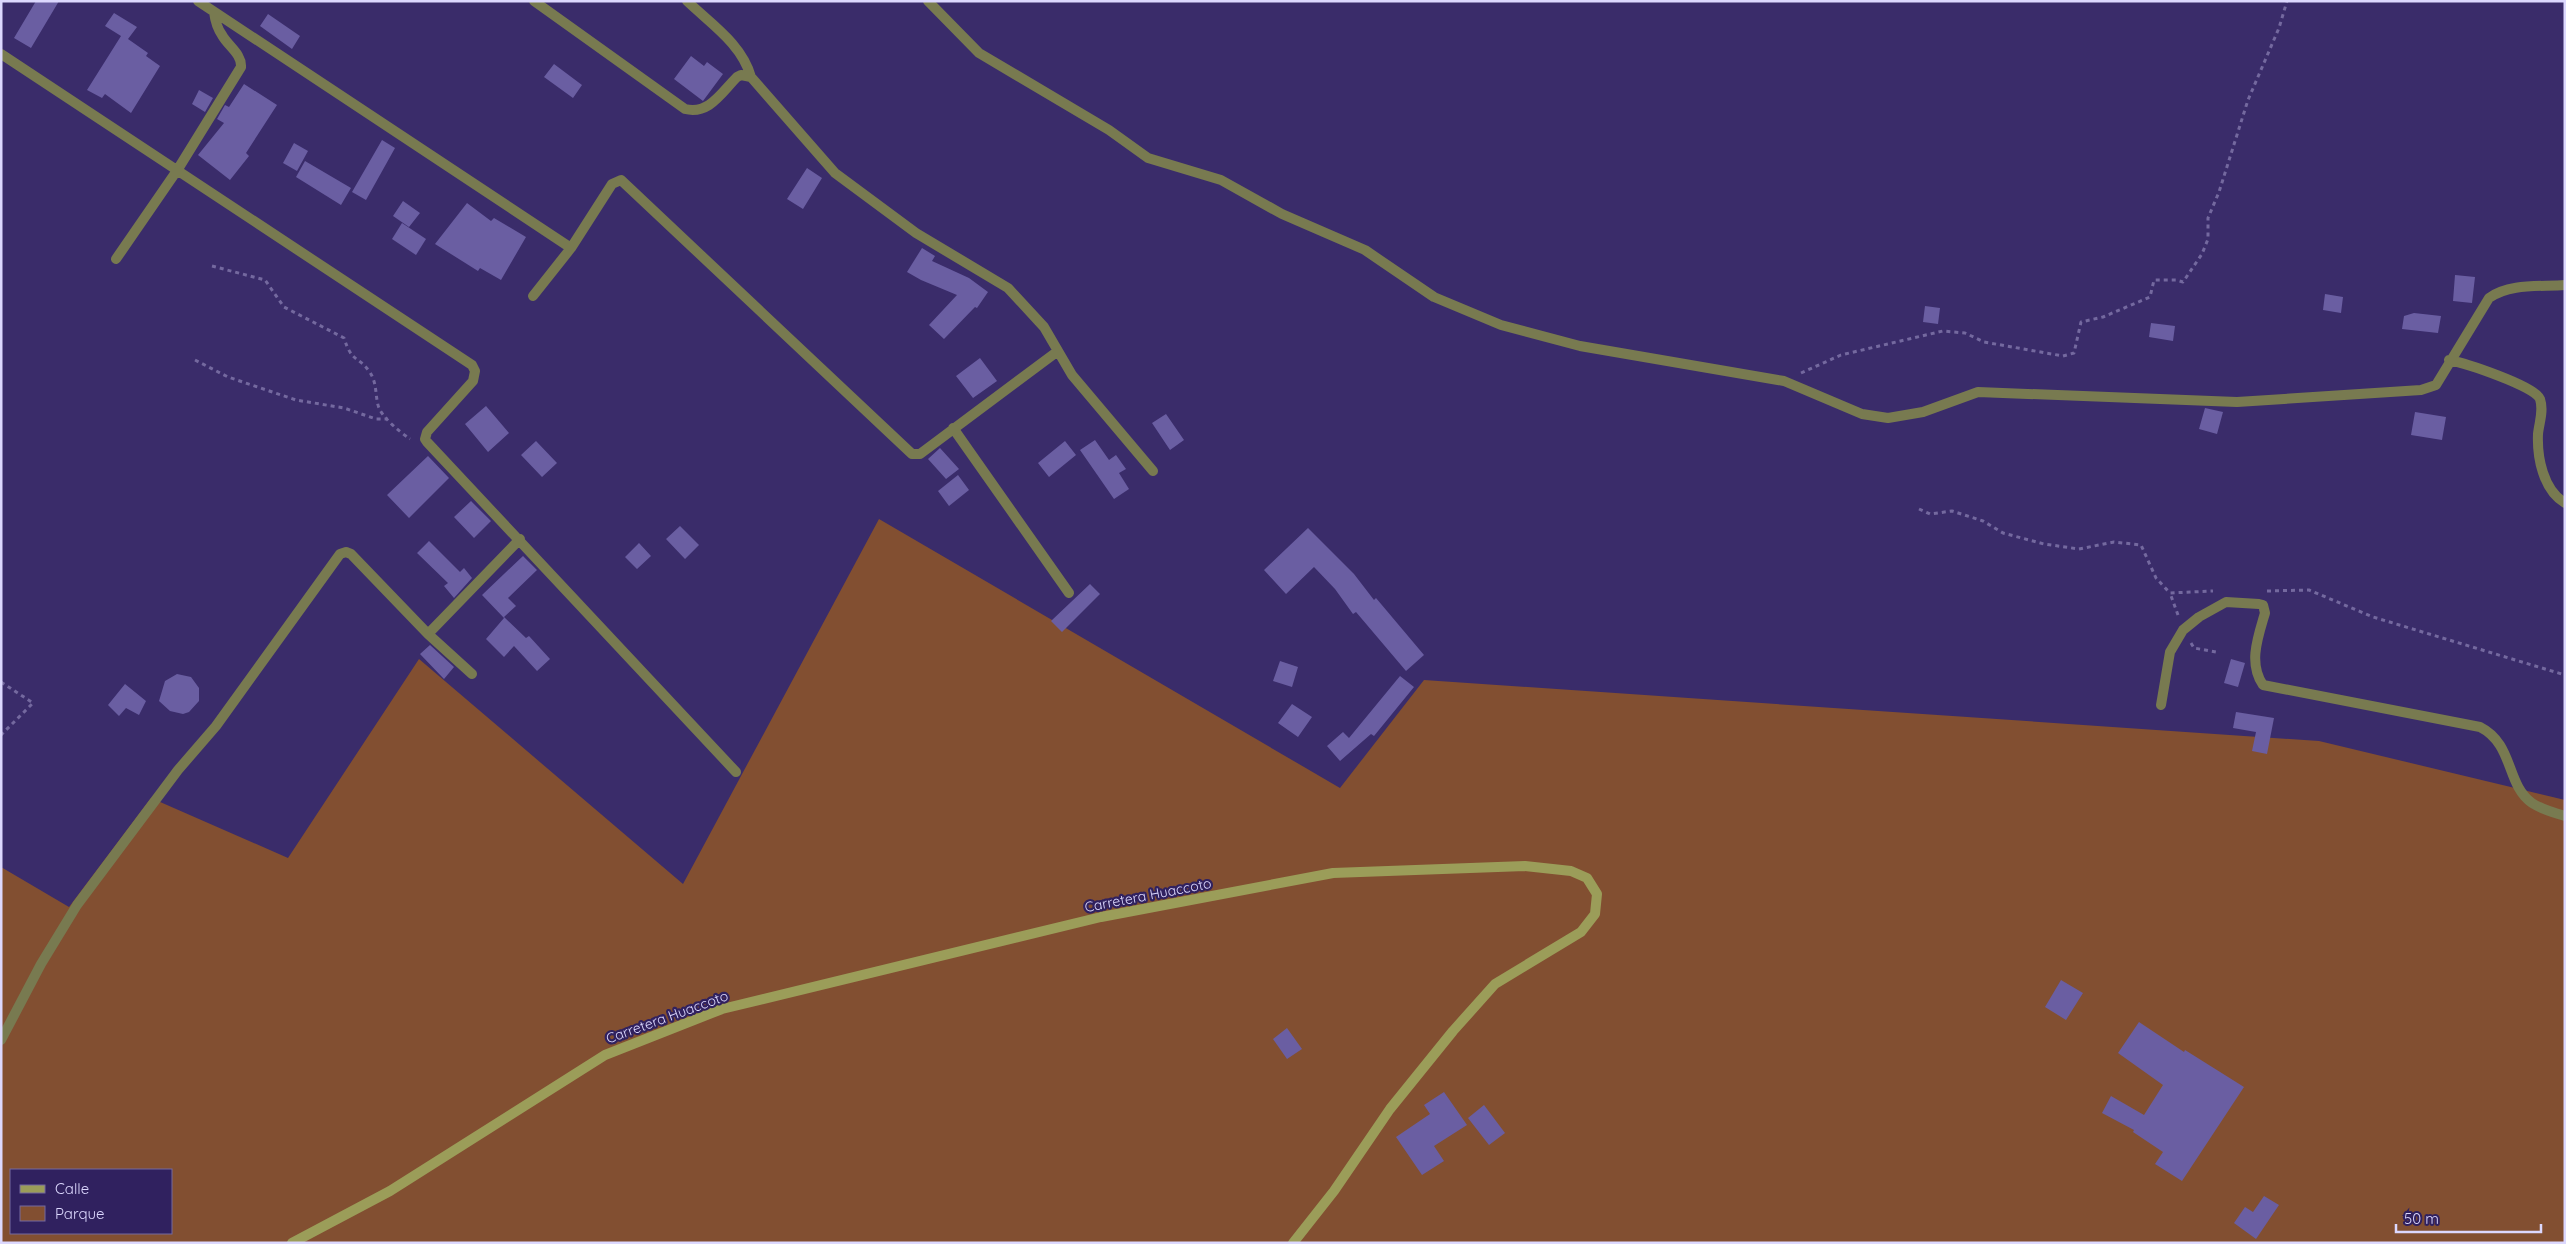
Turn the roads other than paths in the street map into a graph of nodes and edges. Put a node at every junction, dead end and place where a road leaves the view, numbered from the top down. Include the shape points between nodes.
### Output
1 (198, 1) edge
2 (534, 1) edge
3 (687, 1) edge
4 (928, 1) edge
5 (214, 12) junction
6 (1, 54) edge
7 (751, 77) junction
8 (178, 169) junction
9 (571, 248) junction
10 (116, 259) dead end
11 (2565, 286) edge
12 (533, 296) dead end
13 (1058, 351) junction
14 (2450, 360) junction
15 (953, 428) junction
16 (1153, 471) dead end
17 (2565, 503) edge
18 (520, 539) junction
19 (1069, 593) dead end
20 (428, 634) junction
21 (472, 674) dead end
22 (2161, 705) dead end
23 (736, 772) dead end
24 (2565, 816) edge
25 (1, 1040) edge
26 (292, 1243) edge
27 (1294, 1243) edge

1 - 5 street
2 - 7 street via 685,109 696,112 708,107 741,74
3 - 7 street via 736,47
4 - 14 street via 978,53 1108,130 1148,158 1221,180 1282,214 1364,250 1434,296 1501,325 1580,346 1784,381 1862,414 1888,418 1923,412 1978,392 2237,402 2421,390 2436,385
5 - 8 street via 216,24 239,57 241,67
5 - 9 street
6 - 8 street
7 - 13 street via 835,173 916,233 1008,288 1044,327
8 - 10 street
8 - 18 street via 472,365 475,371 472,381 427,432 425,439
9 - 12 street
9 - 15 street via 612,184 621,180 912,454 920,454
11 - 14 street via 2499,291 2489,298
13 - 15 street
13 - 16 street via 1072,375
14 - 17 street via 2528,388 2540,398 2542,412 2538,447 2544,475 2552,493
15 - 19 street
18 - 20 street
18 - 23 street
20 - 21 street
20 - 25 street via 352,554 340,554 216,726 178,770 77,905
22 - 24 street via 2170,652 2184,630 2226,602 2263,606 2265,613 2254,660 2256,673 2263,685 2480,727 2496,736 2517,782 2531,802
26 - 27 street, Carretera Huaccoto via 390,1191 605,1055 722,1009 1101,917 1333,873 1525,866 1571,871 1586,878 1598,894 1595,914 1581,932 1495,984 1390,1109

